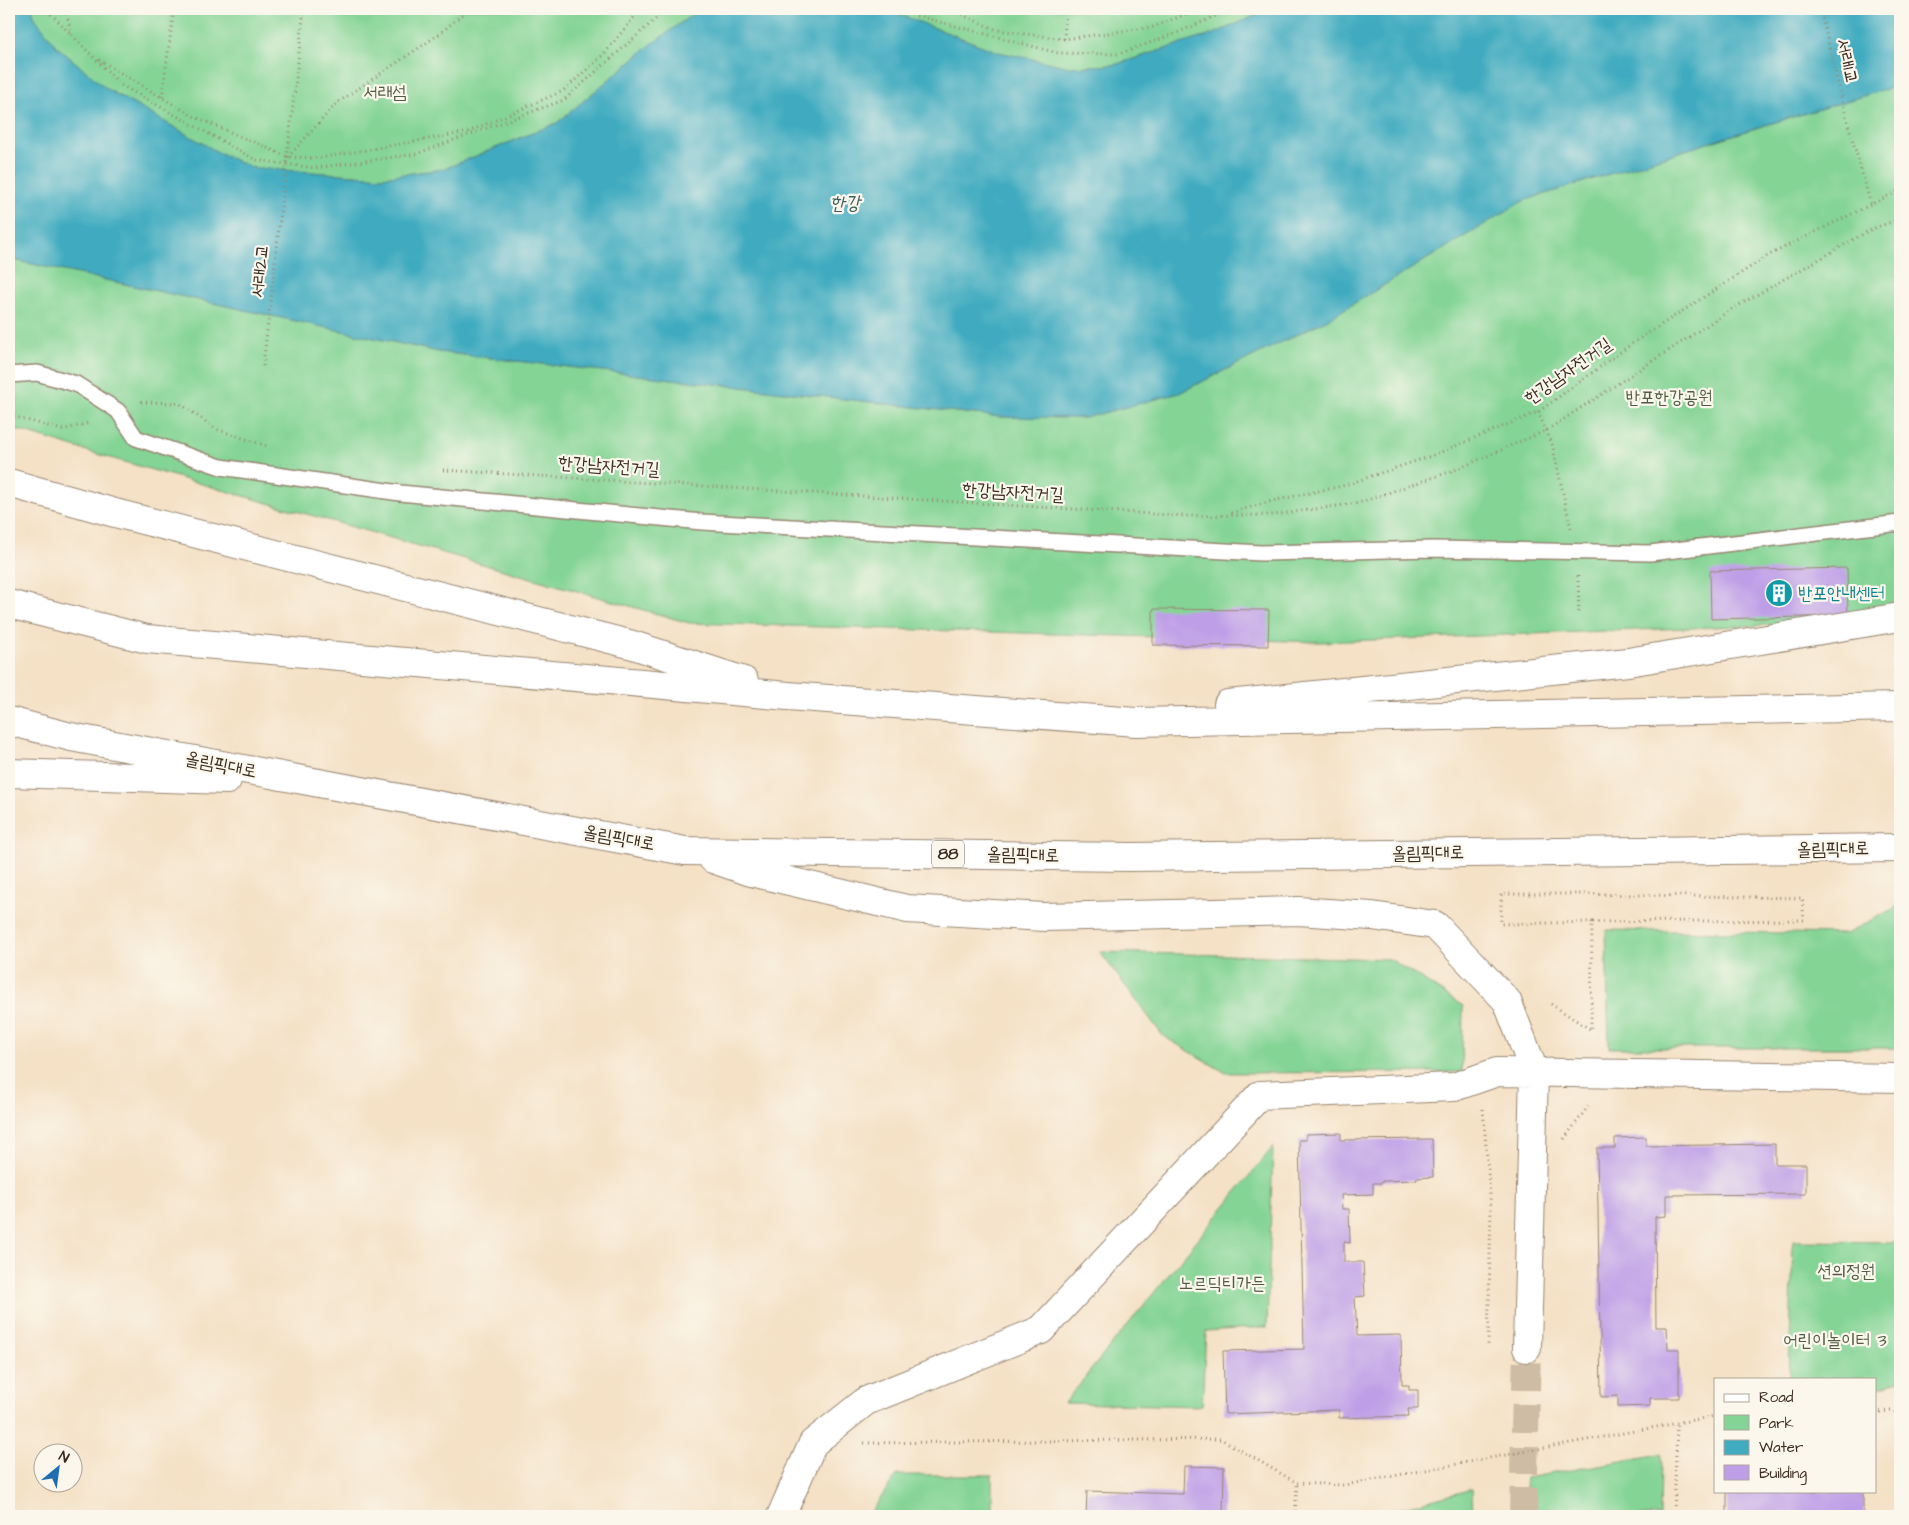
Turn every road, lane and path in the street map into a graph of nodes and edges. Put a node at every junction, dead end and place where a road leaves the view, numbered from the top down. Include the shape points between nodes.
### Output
1 (50, 9) edge
2 (66, 9) edge
3 (174, 9) edge
4 (304, 9) edge
5 (469, 9) edge
6 (641, 9) edge
7 (666, 9) edge
8 (903, 9) edge
9 (948, 9) edge
10 (1066, 9) edge
11 (1199, 9) edge
12 (1232, 9) edge
13 (1820, 9) edge
14 (72, 35) junction
15 (1064, 39) junction
16 (162, 97) junction
17 (288, 157) junction
18 (287, 164) junction
19 (1900, 190) edge
20 (1871, 205) junction
21 (1900, 220) edge
22 (263, 366) dead end
23 (9, 375) edge
24 (118, 412) junction
25 (1538, 412) junction
26 (9, 415) edge
27 (1547, 430) junction
28 (272, 447) dead end
29 (437, 469) dead end
30 (9, 483) edge
31 (1226, 515) junction
32 (1900, 523) edge
33 (1576, 552) junction
34 (9, 604) edge
35 (1579, 616) dead end
36 (1900, 617) edge
37 (788, 696) junction
38 (1900, 707) edge
39 (1090, 718) junction
40 (9, 721) edge
41 (9, 772) edge
42 (318, 783) junction
43 (1900, 848) edge
44 (685, 850) junction
45 (1592, 922) junction
46 (1551, 1004) dead end
47 (1534, 1072) junction
48 (1900, 1078) edge
49 (1482, 1104) dead end
50 (1488, 1346) dead end
51 (1527, 1348) tunnel mouth
52 (1876, 1412) edge
53 (1900, 1414) edge
54 (1714, 1416) edge
55 (1677, 1423) junction
56 (863, 1443) dead end
57 (1297, 1483) junction
58 (781, 1516) edge
59 (1295, 1516) edge
60 (1674, 1516) edge

1 - 14 path
2 - 14 path
3 - 16 path
4 - 17 path, 서래2교
5 - 17 path via 438,35 336,103
6 - 17 path via 603,55 563,91 468,132 320,158
7 - 18 path via 564,100 416,154 315,168
8 - 12 path via 917,16 1058,53 1119,54
9 - 15 path via 997,30
10 - 15 path
11 - 15 path via 1153,27
13 - 20 path, 서래1교
14 - 16 path via 96,59
14 - 18 path via 122,84 256,160
16 - 17 path via 193,116
17 - 18 path, 서래2교
18 - 22 path, 서래2교
19 - 20 path, 한강남자전거길
20 - 25 path, 한강남자전거길 via 1769,255 1633,343
21 - 27 path, 한강남자전거길 via 1872,229 1732,309
23 - 24 lane via 37,373 76,384
24 - 26 path via 83,426 62,430
24 - 28 path via 144,401 179,404 216,429
24 - 33 lane via 136,438 222,467 400,493 702,522 1261,553 1432,549
25 - 27 path
25 - 31 path, 한강남자전거길 via 1431,456 1342,486
27 - 31 path, 한강남자전거길 via 1455,470 1358,503 1274,514
27 - 33 path
29 - 31 path, 한강남자전거길 via 1175,515
30 - 37 main road via 125,516 633,645
32 - 33 lane via 1650,552
33 - 35 path
34 - 37 main road via 147,639
36 - 39 main road via 1628,662
37 - 39 main road
38 - 39 main road via 1146,722
40 - 42 main road, 올림픽대로 / 88 via 71,737
41 - 42 main road
42 - 44 main road, 올림픽대로 / 88
43 - 44 main road, 올림픽대로 / 88 via 1130,857
44 - 47 main road via 751,872 907,909 1044,917 1298,911 1372,916 1435,925 1507,1001
45 - 45 path via 1630,921 1804,920 1802,898 1501,894 1501,924
45 - 46 path via 1591,1030
47 - 48 main road
47 - 51 main road
47 - 58 main road via 1497,1072 1454,1087 1260,1095 1041,1330 866,1401 813,1443
49 - 50 path via 1491,1208
52 - 53 path
54 - 55 path
55 - 57 path via 1345,1485
55 - 60 path
56 - 57 path via 1221,1439
57 - 59 path

